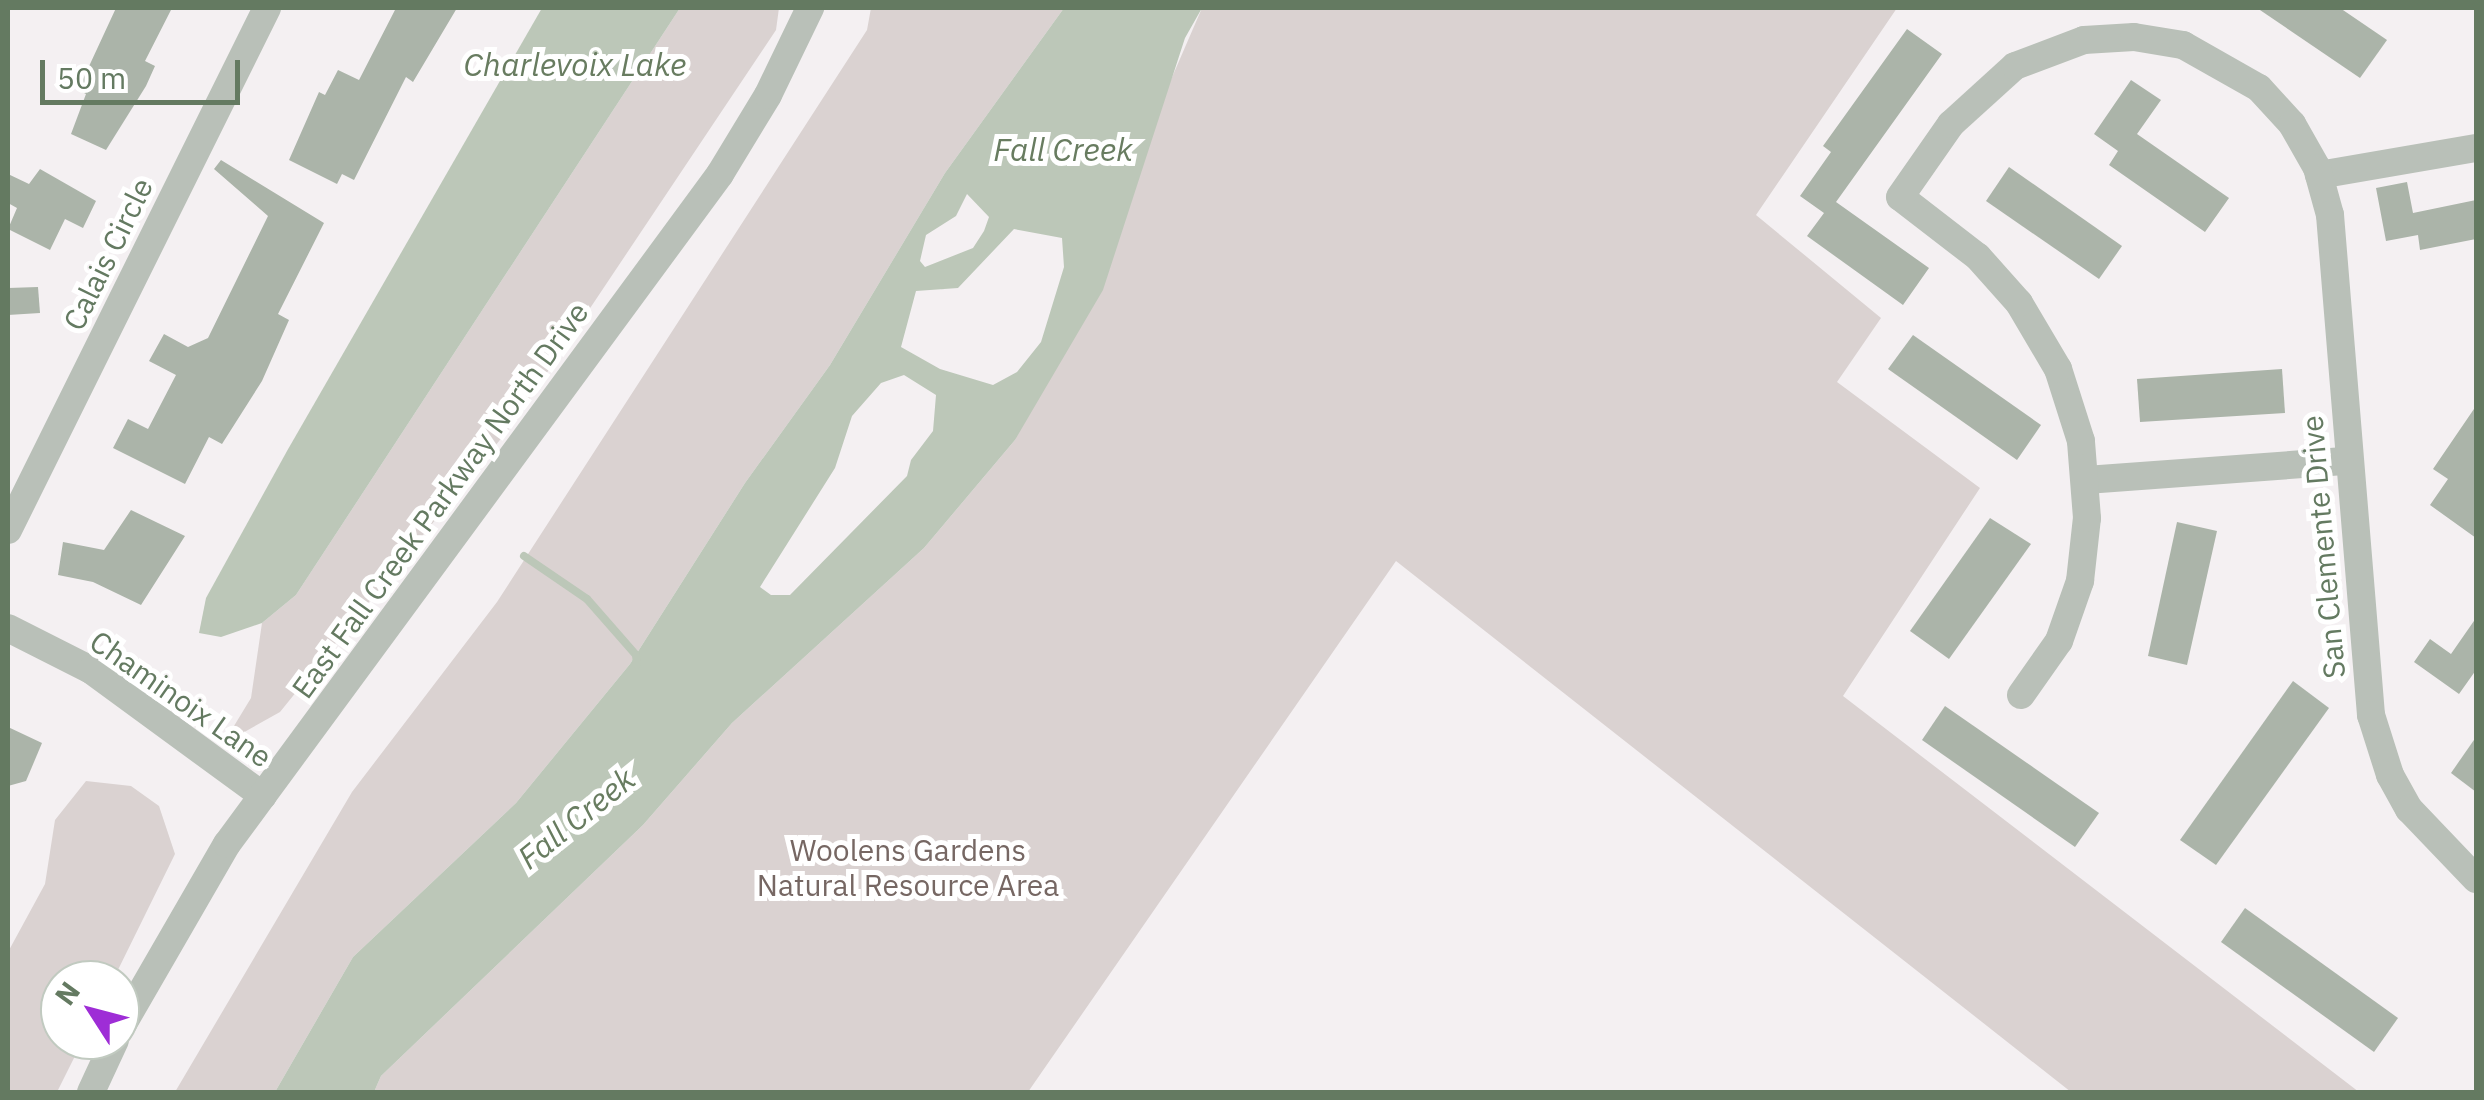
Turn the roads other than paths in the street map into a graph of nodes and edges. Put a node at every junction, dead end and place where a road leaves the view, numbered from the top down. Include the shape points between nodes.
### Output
1 (267, 8) edge
2 (810, 8) edge
3 (2476, 148) edge
4 (2319, 175) junction
5 (2348, 461) junction
6 (2086, 480) junction
7 (8, 530) edge
8 (8, 628) edge
9 (2021, 695) dead end
10 (263, 796) junction
11 (2476, 880) edge
12 (140, 992) edge
13 (106, 1060) edge
14 (91, 1092) edge

1 - 7 street, Calais Circle
2 - 10 street, East Fall Creek Parkway North Drive via 768,96 720,174
3 - 4 street
4 - 5 street, San Clemente Drive via 2330,216
4 - 6 street, San Clemente Drive via 2285,114 2228,65 2183,46 2109,37 2049,50 1994,80 1951,124 1900,197 1978,257 2026,314 2067,392
5 - 6 street
5 - 11 street, San Clemente Drive via 2378,740 2416,819
6 - 9 street via 2080,581 2059,641
8 - 10 street, Chaminoix Lane via 91,670
10 - 12 street, East Fall Creek Parkway North Drive
13 - 14 street

